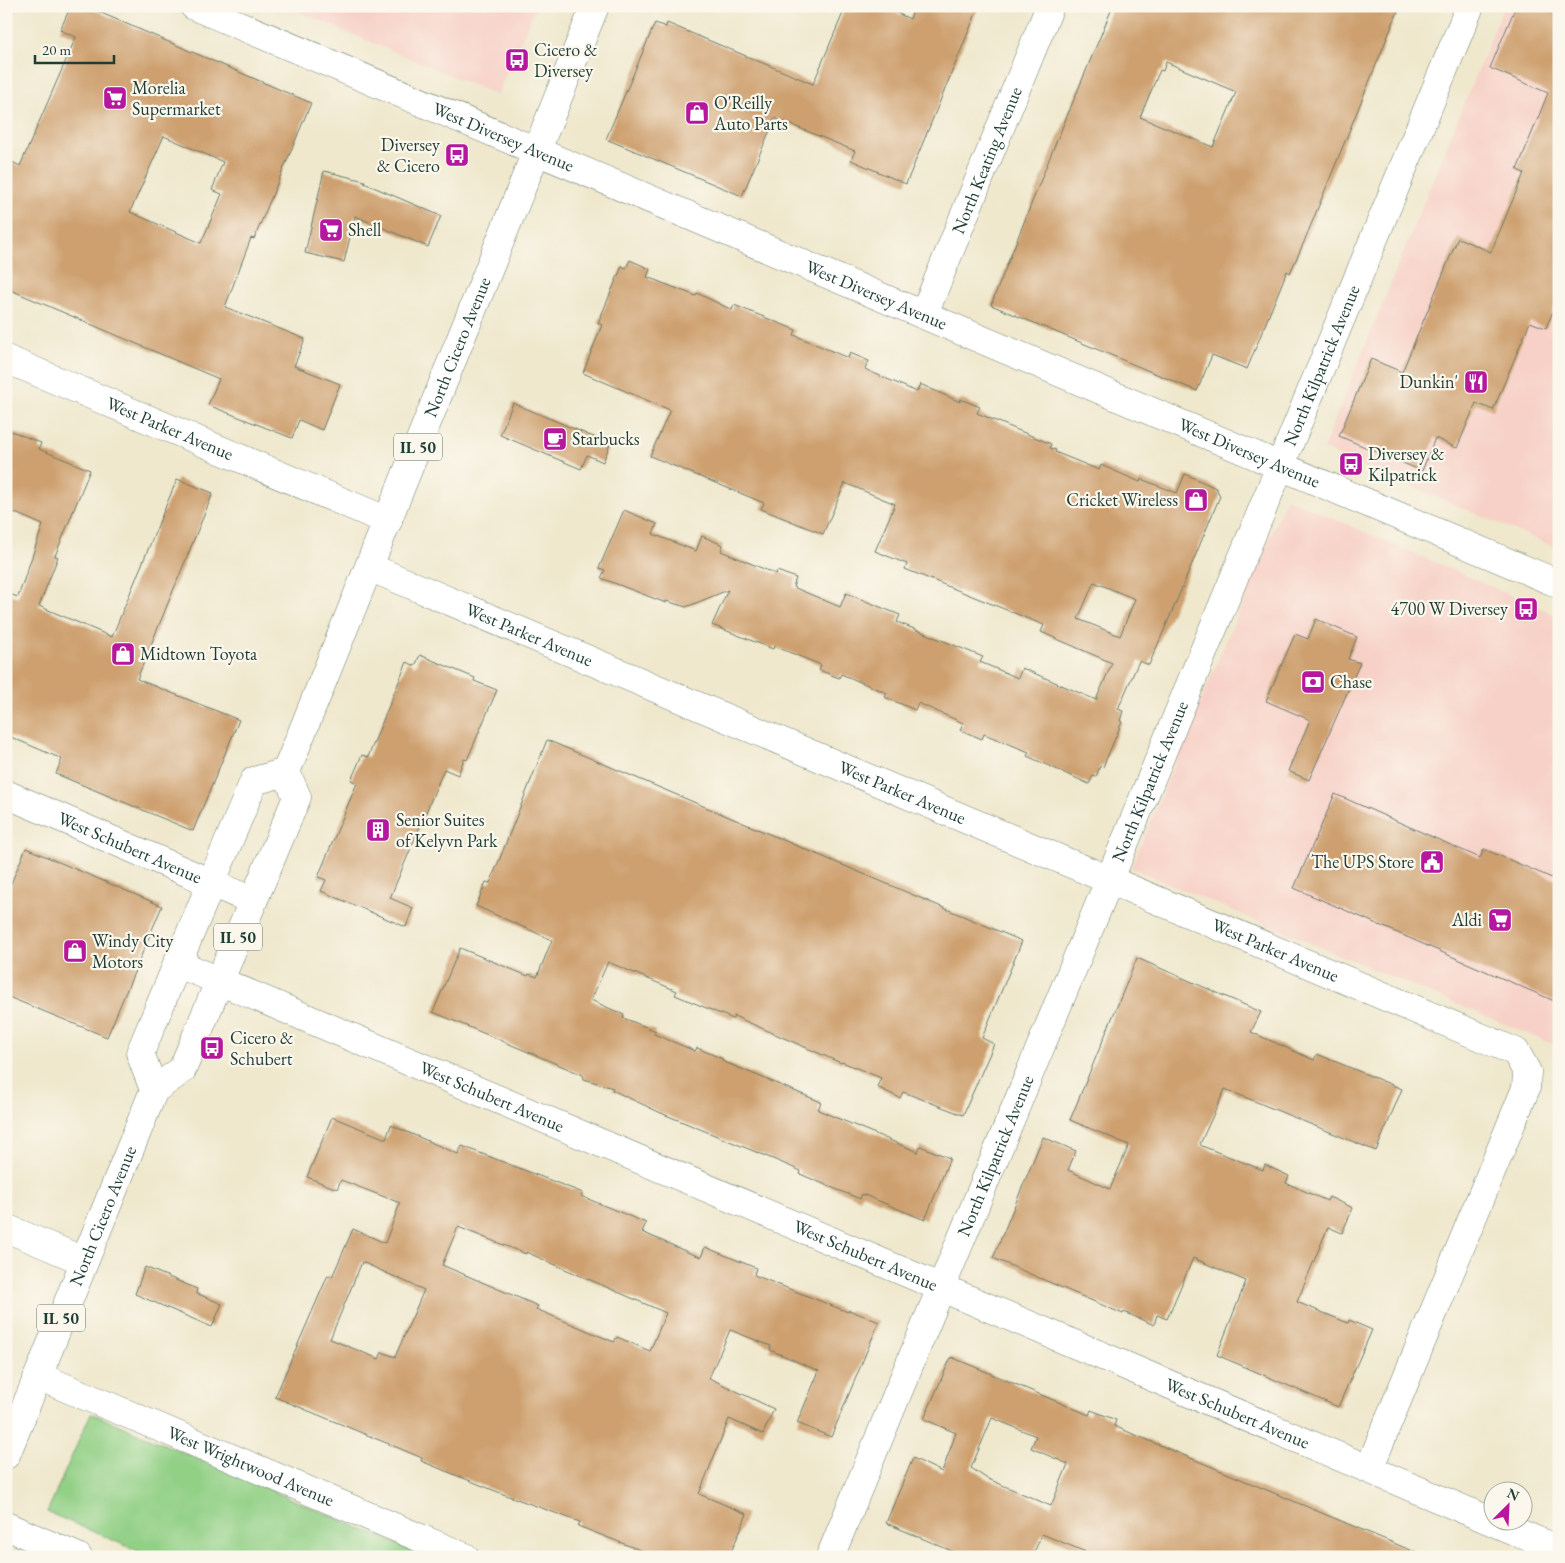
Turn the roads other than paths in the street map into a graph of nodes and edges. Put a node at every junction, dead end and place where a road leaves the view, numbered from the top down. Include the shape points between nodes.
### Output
1 (194, 6) edge
2 (595, 6) edge
3 (1050, 6) edge
4 (1470, 6) edge
5 (536, 151) junction
6 (924, 314) junction
7 (6, 359) edge
8 (1282, 466) junction
9 (388, 521) junction
10 (369, 567) junction
11 (1559, 584) edge
12 (286, 772) junction
13 (18, 799) edge
14 (1108, 881) junction
15 (211, 882) junction
16 (253, 901) junction
17 (177, 963) junction
18 (219, 982) junction
19 (154, 1090) junction
20 (6, 1228) edge
21 (84, 1261) junction
22 (941, 1288) junction
23 (38, 1376) junction
24 (6, 1455) edge
25 (1369, 1469) junction
26 (6, 1526) edge
27 (1550, 1552) edge
28 (78, 1557) edge
29 (464, 1557) edge
30 (830, 1557) edge

1 - 5 street, West Diversey Avenue
2 - 5 street, North Cicero Avenue / IL 50
3 - 6 street, North Keating Avenue
4 - 8 street, North Kilpatrick Avenue
5 - 6 street, West Diversey Avenue
5 - 9 street, North Cicero Avenue / IL 50
6 - 8 street, West Diversey Avenue
7 - 9 street, West Parker Avenue
8 - 11 street, West Diversey Avenue
8 - 14 street, North Kilpatrick Avenue
9 - 10 street, North Cicero Avenue / IL 50
10 - 12 street, North Cicero Avenue / IL 50
10 - 14 street, West Parker Avenue
12 - 15 street, IL 50 via 254,781
12 - 16 street, IL 50 via 297,797
13 - 15 street, West Schubert Avenue
14 - 22 street, North Kilpatrick Avenue
14 - 25 street, West Parker Avenue via 1516,1052 1528,1072 1526,1088
15 - 16 street, West Schubert Avenue
15 - 17 street, IL 50
16 - 18 street, IL 50
17 - 18 street, West Schubert Avenue
17 - 19 street, IL 50 via 140,1053
18 - 19 street, IL 50 via 182,1070
18 - 22 street, West Schubert Avenue
19 - 21 street, North Cicero Avenue / IL 50
20 - 21 street
21 - 23 street, North Cicero Avenue / IL 50
22 - 25 street, West Schubert Avenue
22 - 30 street, North Kilpatrick Avenue
23 - 24 street, North Cicero Avenue / IL 50
23 - 29 street, West Wrightwood Avenue
25 - 27 street, West Schubert Avenue
26 - 28 street

